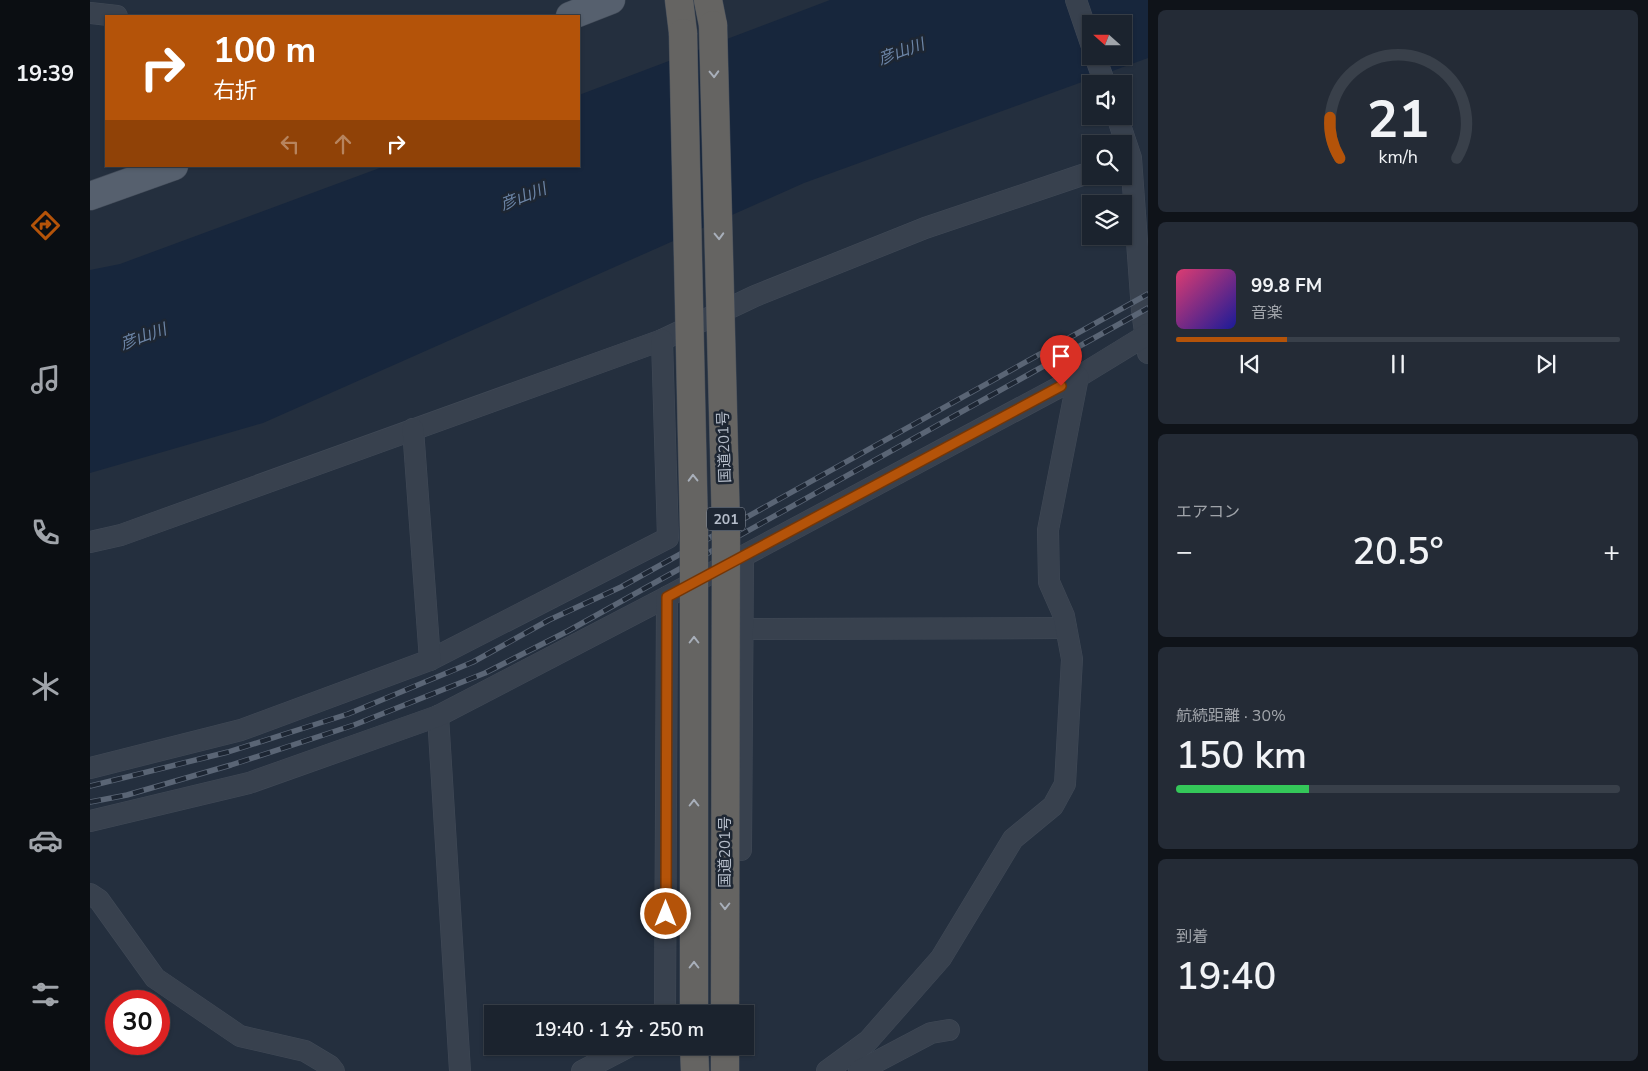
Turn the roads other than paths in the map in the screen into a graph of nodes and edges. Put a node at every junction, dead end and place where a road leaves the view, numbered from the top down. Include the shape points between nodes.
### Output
1 (611, 0) edge
2 (679, 0) edge
3 (1076, 0) edge
4 (710, 12) edge
5 (90, 13) edge
6 (108, 15) edge
7 (573, 15) edge
8 (1082, 18) edge
9 (1119, 125) edge
10 (1134, 157) edge
11 (171, 167) edge
12 (1082, 175) edge
13 (90, 196) edge
14 (662, 340) junction
15 (1147, 341) edge
16 (1078, 377) junction
17 (413, 430) junction
18 (90, 542) edge
19 (743, 556) junction
20 (667, 597) junction
21 (1066, 628) junction
22 (743, 629) junction
23 (430, 660) junction
24 (438, 716) junction
25 (90, 768) edge
26 (90, 821) edge
27 (741, 850) dead end
28 (90, 894) edge
29 (665, 1005) edge
30 (694, 1005) edge
31 (725, 1005) edge
32 (950, 1030) dead end
33 (613, 1055) edge
34 (694, 1055) edge
35 (725, 1055) edge
36 (334, 1071) edge
37 (460, 1071) edge
38 (582, 1071) edge
39 (695, 1071) edge
40 (725, 1071) edge
41 (827, 1071) edge
42 (859, 1071) edge

1 - 7 main road
30 -> 2 highway, 国道201号 / 201, bridge via 694,530 683,33
3 - 8 street
4 -> 31 highway, 国道201号 / 201, bridge via 726,527
5 - 6 street
9 - 10 street
10 - 15 street
11 - 13 main road
12 - 14 street via 925,228 755,296
14 - 17 street
14 - 23 street via 668,538
15 - 16 street
16 - 19 street
16 - 21 street via 1048,530 1049,582
17 - 18 street
17 - 23 street
19 - 20 street
19 - 22 street
20 - 24 street
20 - 29 street
21 - 22 street
21 - 41 street via 1072,659 1065,784 1053,806 1013,838 941,958 868,1040
22 - 27 street
23 - 25 street via 241,730
24 - 26 street via 249,783
24 - 37 street
28 - 36 street via 99,900 155,978 240,1036 305,1051
32 - 42 street via 931,1033
33 - 38 street
34 - 39 highway
35 - 40 highway

